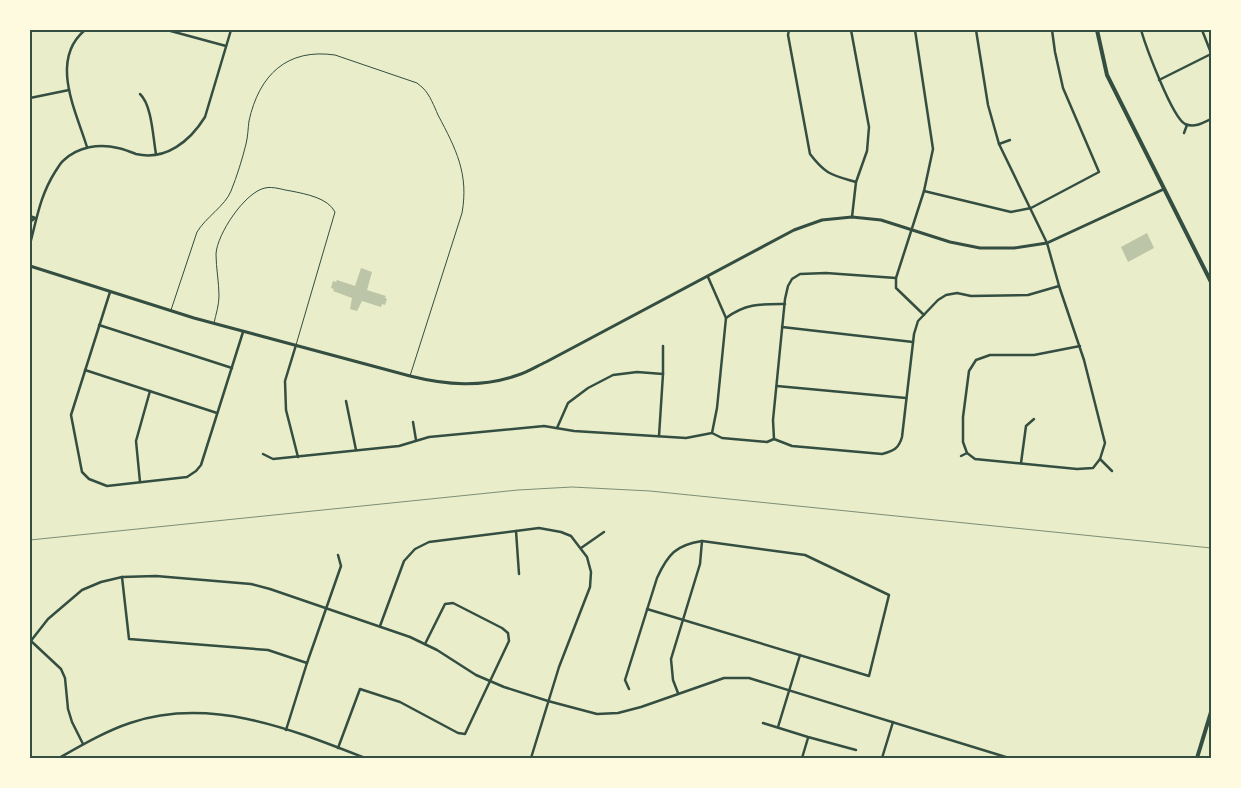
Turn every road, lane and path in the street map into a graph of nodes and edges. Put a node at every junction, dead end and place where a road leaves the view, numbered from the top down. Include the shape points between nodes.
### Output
1 (85, 30) edge
2 (167, 30) edge
3 (231, 30) edge
4 (789, 30) edge
5 (851, 30) edge
6 (914, 30) edge
7 (976, 30) edge
8 (1052, 30) edge
9 (1097, 30) edge
10 (1141, 30) edge
11 (1202, 30) edge
12 (226, 46) junction
13 (1211, 54) edge
14 (1159, 80) junction
15 (69, 90) junction
16 (140, 94) dead end
17 (30, 98) edge
18 (1211, 119) edge
19 (1187, 125) junction
20 (1184, 133) dead end
21 (1010, 140) dead end
22 (999, 144) junction
23 (87, 147) junction
24 (156, 154) junction
25 (856, 182) junction
26 (1164, 189) junction
27 (924, 191) junction
28 (1031, 208) junction
29 (30, 216) edge
30 (852, 217) junction
31 (36, 218) junction
32 (30, 222) edge
33 (911, 229) junction
34 (1047, 243) junction
35 (30, 244) edge
36 (30, 266) edge
37 (708, 277) junction
38 (896, 278) junction
39 (1211, 282) edge
40 (1059, 286) junction
41 (110, 292) junction
42 (785, 304) junction
43 (170, 310) junction
44 (924, 316) junction
45 (726, 318) junction
46 (214, 323) junction
47 (98, 325) junction
48 (782, 327) junction
49 (243, 331) junction
50 (913, 342) junction
51 (296, 345) junction
52 (663, 346) dead end
53 (1080, 346) junction
54 (232, 368) junction
55 (84, 370) junction
56 (663, 374) junction
57 (410, 376) junction
58 (777, 386) junction
59 (150, 391) junction
60 (906, 398) junction
61 (346, 401) dead end
62 (217, 413) junction
63 (1034, 419) dead end
64 (413, 422) dead end
65 (557, 428) junction
66 (712, 433) junction
67 (659, 436) junction
68 (774, 439) junction
69 (416, 440) junction
70 (356, 450) junction
71 (967, 453) junction
72 (263, 454) dead end
73 (961, 456) dead end
74 (298, 457) junction
75 (1100, 459) junction
76 (1021, 464) junction
77 (1112, 471) dead end
78 (140, 482) junction
79 (516, 531) junction
80 (604, 532) dead end
81 (702, 541) junction
82 (581, 548) junction
83 (338, 555) dead end
84 (519, 574) dead end
85 (122, 577) junction
86 (326, 608) junction
87 (647, 609) junction
88 (682, 620) junction
89 (380, 626) junction
90 (31, 642) edge
91 (425, 644) junction
92 (800, 655) junction
93 (307, 663) junction
94 (491, 681) junction
95 (629, 689) dead end
96 (789, 690) junction
97 (678, 693) junction
98 (548, 701) junction
99 (1211, 712) edge
100 (893, 722) junction
101 (763, 723) dead end
102 (778, 728) junction
103 (286, 730) junction
104 (808, 738) junction
105 (84, 744) junction
106 (338, 748) junction
107 (856, 750) dead end
108 (59, 758) edge
109 (365, 758) edge
110 (531, 758) edge
111 (802, 758) edge
112 (882, 758) edge
113 (1009, 758) edge
114 (1197, 758) edge

1 - 15 street via 68,53 66,73
2 - 12 street
3 - 12 street
4 - 25 street via 810,154 821,169
5 - 25 street via 869,127 868,151
6 - 27 street via 933,149
7 - 22 street via 988,105
8 - 28 street via 1063,88 1099,172
9 - 26 main road via 1107,75
10 - 14 street
11 - 13 street
12 - 24 street via 205,117 197,130 173,150
13 - 14 street
14 - 19 street via 1179,119
15 - 17 street
15 - 23 street
16 - 24 street via 150,118
18 - 19 street via 1198,125
19 - 20 street
21 - 22 street
22 - 28 street
23 - 24 street via 117,147 137,154
23 - 31 street via 63,160 50,181
25 - 30 street
26 - 34 street
26 - 39 main road
27 - 28 street via 1011,212
27 - 33 street
28 - 34 street
29 - 31 street
30 - 33 street via 882,220
30 - 37 street via 822,220 794,230
31 - 32 street
31 - 35 street
33 - 34 street via 980,248 1014,248
33 - 38 street
34 - 40 street
36 - 41 street
37 - 45 street
37 - 57 street via 518,376 462,384 438,383
38 - 42 street via 826,272 800,274 788,286
38 - 44 street via 896,288
40 - 44 street via 1028,295 946,295
40 - 53 street
41 - 43 street
41 - 47 street
42 - 45 street via 756,304 735,311
42 - 48 street
43 - 46 street
43 - 57 lane via 198,232 230,194 249,121 265,81 275,69 300,56 335,56 423,88 459,156 465,198 462,214
44 - 50 street via 918,321
45 - 66 street
46 - 49 street
46 - 51 lane via 219,297 216,252 222,235 242,203 264,188 300,193 325,201 335,212
47 - 54 street
47 - 55 street
48 - 50 street
48 - 58 street
49 - 51 street
49 - 54 street
50 - 60 street
51 - 57 street
51 - 74 street via 284,381 286,410
52 - 56 street
53 - 71 street via 1034,355 990,355 976,360 969,371 963,417 963,442
53 - 75 street via 1105,442
54 - 62 street
55 - 59 street
55 - 78 street via 71,415 82,472 88,479 107,486
56 - 65 street via 637,372 613,375 568,403
56 - 67 street
58 - 60 street
58 - 68 street
59 - 62 street
59 - 78 street via 136,441
60 - 68 street via 900,445 892,451 882,454 792,446
61 - 70 street
62 - 78 street via 201,465 196,471 187,477
63 - 76 street via 1026,426
64 - 69 street
65 - 67 street
65 - 69 street via 544,426 429,436
66 - 67 street via 686,438
66 - 68 street via 731,439 767,442
69 - 70 street via 399,446
70 - 74 street
71 - 73 street
71 - 76 street via 975,459
72 - 74 street via 273,459
75 - 76 street via 1093,468
75 - 77 street
79 - 82 street via 539,528 561,532 571,536
79 - 84 street
79 - 89 street via 429,542 415,549 404,561
80 - 82 street
81 - 87 street via 674,550 664,562
81 - 88 street via 700,564
81 - 92 street via 805,555 889,595 869,676
82 - 98 street via 591,572 590,587
83 - 86 street via 341,566
85 - 86 street via 156,576 251,584
85 - 90 street via 82,590 48,619
85 - 93 street via 129,639 268,650
86 - 89 street
86 - 93 street
87 - 88 street
87 - 95 street via 625,680
88 - 92 street
88 - 97 street via 671,659
89 - 91 street
90 - 105 street via 61,669 68,709
91 - 94 street
91 - 94 street via 445,604 453,603 502,628 508,633 509,641
92 - 96 street
93 - 103 street
94 - 98 street
94 - 106 street via 465,734 400,702 360,689
96 - 97 street via 749,678 724,678
96 - 100 street
96 - 102 street
97 - 98 street via 618,713 598,714
98 - 110 street
99 - 114 main road
100 - 112 street
100 - 113 street
101 - 102 street
102 - 104 street
103 - 105 street via 237,716 174,714 130,723
103 - 106 street
104 - 107 street
104 - 111 street
105 - 108 street
106 - 109 street

